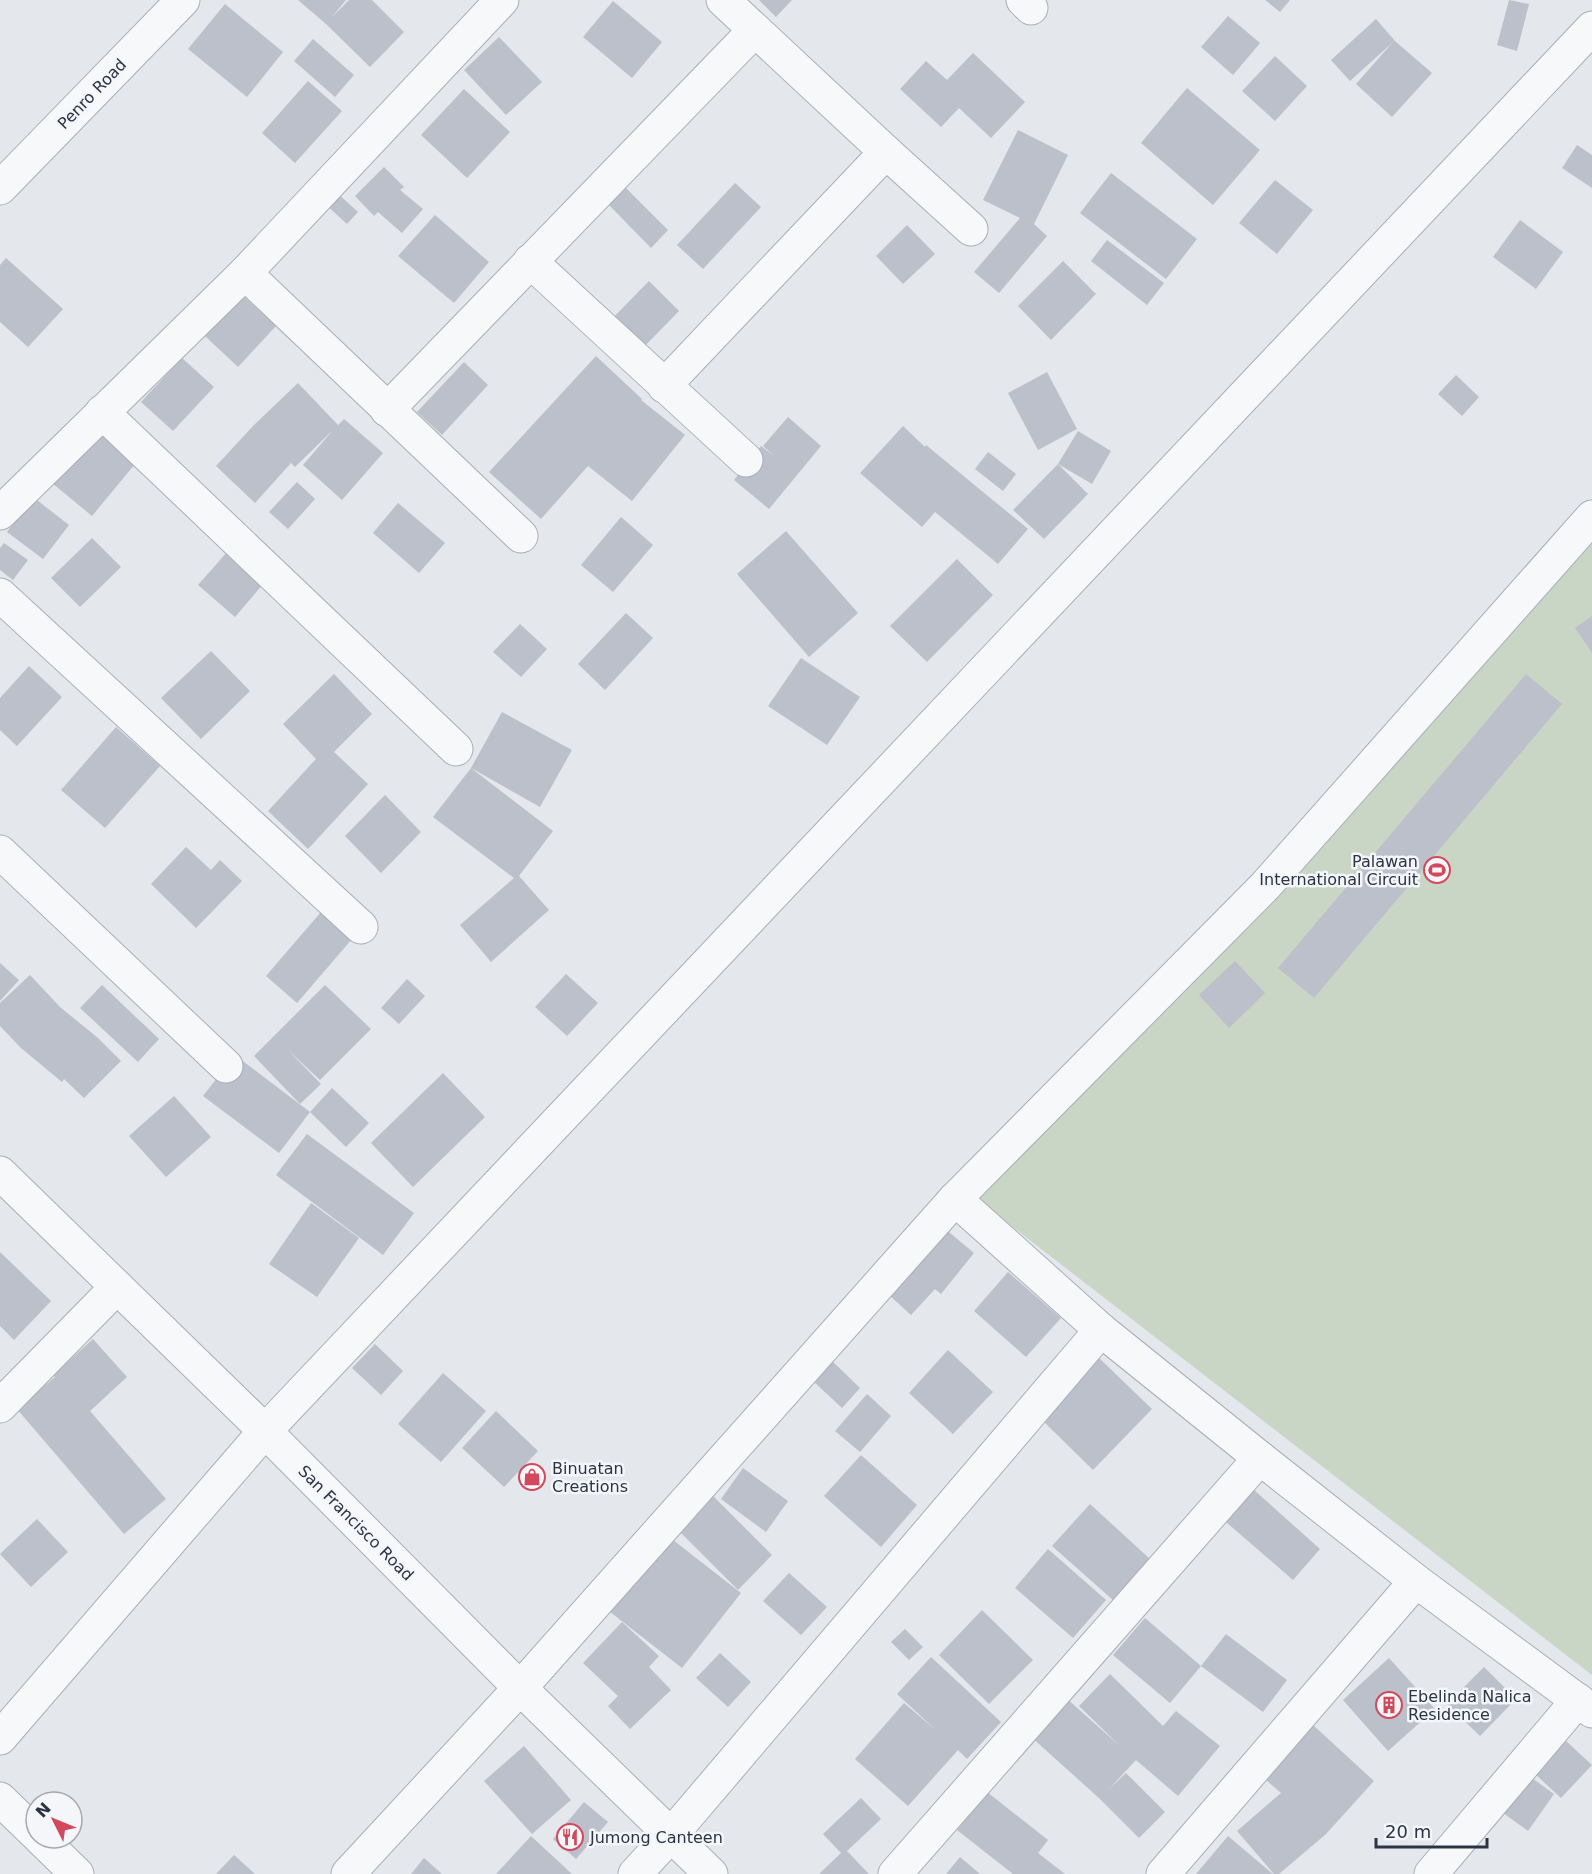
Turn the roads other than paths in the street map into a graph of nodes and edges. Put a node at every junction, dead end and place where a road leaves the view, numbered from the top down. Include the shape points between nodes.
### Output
1 (183, 0) edge
2 (502, 0) edge
3 (723, 0) edge
4 (1592, 27) edge
5 (755, 30) junction
6 (886, 152) junction
7 (0, 188) edge
8 (971, 229) dead end
9 (530, 261) junction
10 (245, 273) junction
11 (664, 386) junction
12 (387, 410) junction
13 (102, 412) junction
14 (746, 460) dead end
15 (0, 513) edge
16 (1592, 517) edge
17 (521, 536) dead end
18 (0, 595) edge
19 (456, 749) dead end
20 (0, 852) edge
21 (361, 927) dead end
22 (226, 1066) dead end
23 (0, 1173) edge
24 (955, 1199) junction
25 (117, 1287) junction
26 (1101, 1330) junction
27 (0, 1406) edge
28 (265, 1431) junction
29 (1260, 1458) junction
30 (1416, 1581) junction
31 (520, 1688) junction
32 (1585, 1706) edge
33 (0, 1738) edge
34 (0, 1799) edge
35 (24, 1822) edge
36 (671, 1835) junction
37 (52, 1850) edge
38 (77, 1874) edge
39 (348, 1874) edge
40 (635, 1874) edge
41 (711, 1874) edge
42 (895, 1874) edge
43 (1163, 1874) edge
44 (1431, 1874) edge

1 - 7 street, Penro Road
2 - 10 street
3 - 5 street
4 - 28 street
5 - 6 street
5 - 9 street
6 - 8 street
6 - 11 street
9 - 11 street
9 - 12 street
10 - 12 street
10 - 13 street
11 - 14 street
12 - 17 street
13 - 15 street
13 - 19 street
16 - 24 street via 1266,885
18 - 21 street
20 - 22 street
23 - 25 street, San Francisco Road
24 - 26 street
24 - 31 street
25 - 27 street
25 - 28 street, San Francisco Road
26 - 29 street
26 - 36 street
28 - 31 street, San Francisco Road
28 - 33 street
29 - 30 street
29 - 42 street
30 - 32 street
30 - 43 street
31 - 36 street, San Francisco Road
31 - 39 street
32 - 44 street
34 - 35 street
36 - 40 street
36 - 41 street, San Francisco Road
37 - 38 street

